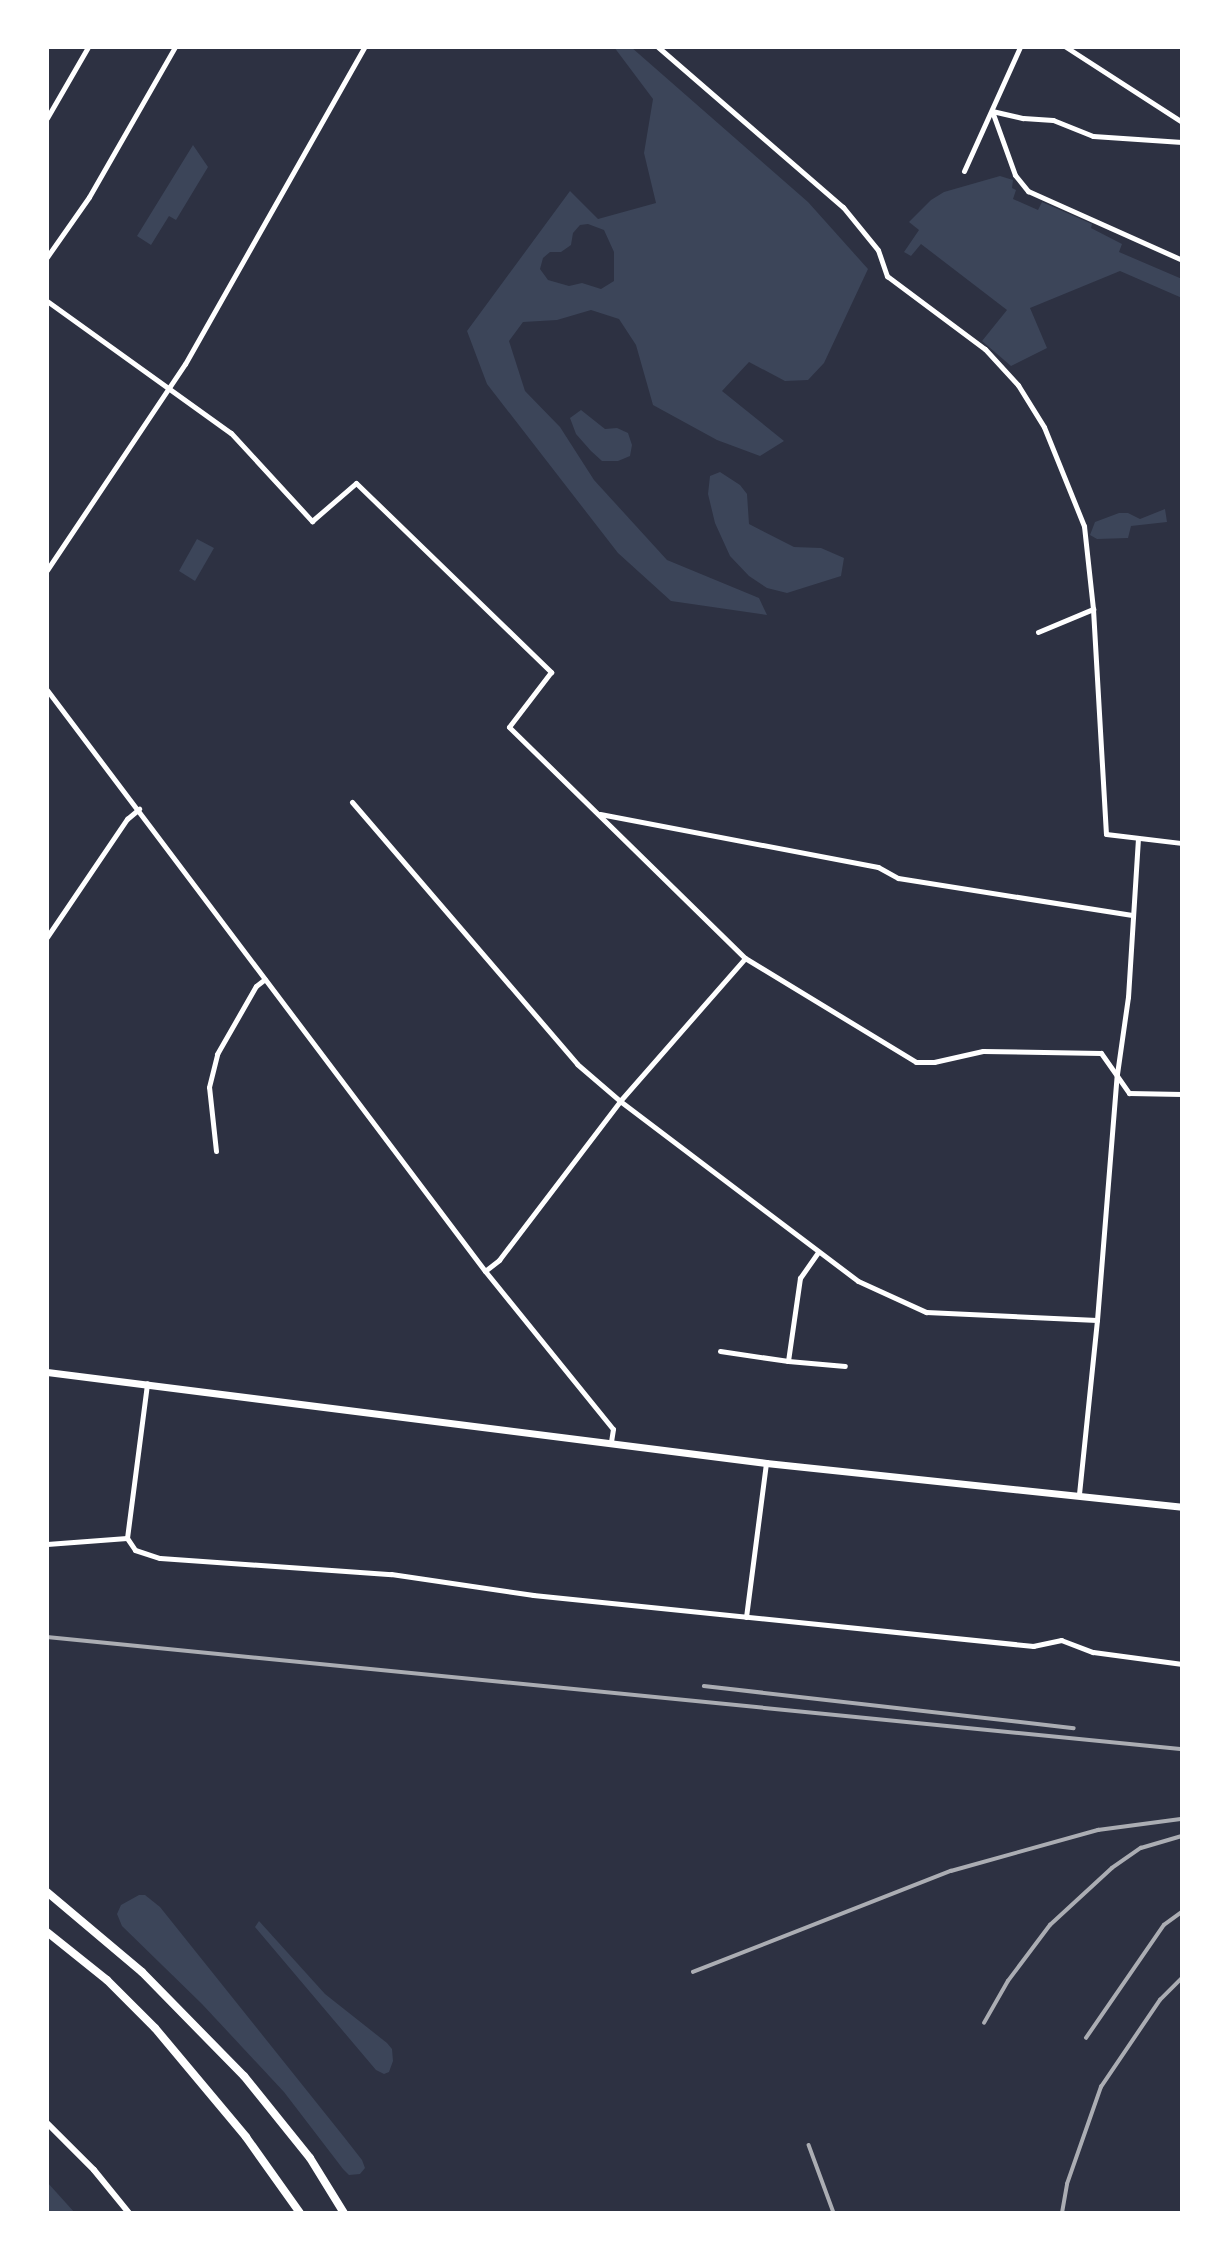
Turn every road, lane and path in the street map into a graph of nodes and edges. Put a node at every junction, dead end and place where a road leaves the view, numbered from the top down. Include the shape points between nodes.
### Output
1 (88, 47) edge
2 (174, 47) edge
3 (364, 47) edge
4 (657, 47) edge
5 (1020, 47) edge
6 (1066, 47) edge
7 (992, 111) junction
8 (47, 118) edge
9 (1182, 122) edge
10 (1182, 142) edge
11 (964, 170) dead end
12 (47, 257) edge
13 (1182, 260) edge
14 (47, 301) edge
15 (167, 388) junction
16 (47, 570) edge
17 (1093, 608) junction
18 (1038, 632) dead end
19 (47, 690) edge
20 (352, 802) dead end
21 (139, 809) junction
22 (598, 813) junction
23 (1138, 838) junction
24 (1182, 843) edge
25 (1132, 915) junction
26 (47, 937) edge
27 (746, 958) junction
28 (265, 979) junction
29 (1117, 1074) junction
30 (1182, 1094) edge
31 (620, 1101) junction
32 (216, 1151) dead end
33 (818, 1252) junction
34 (485, 1270) junction
35 (1097, 1321) junction
36 (720, 1351) dead end
37 (788, 1361) junction
38 (845, 1366) dead end
39 (47, 1372) edge
40 (147, 1383) junction
41 (611, 1441) junction
42 (766, 1463) junction
43 (1079, 1494) junction
44 (1182, 1507) edge
45 (127, 1538) junction
46 (47, 1544) edge
47 (746, 1617) junction
48 (1182, 1664) edge
49 (47, 1892) edge
50 (47, 1932) edge
51 (47, 2123) edge
52 (129, 2213) edge
53 (300, 2213) edge
54 (344, 2213) edge

1 - 8 street
2 - 12 street via 89,197
3 - 15 street via 185,364
4 - 17 street via 843,207 878,250 887,276 985,349 1018,385 1044,427 1084,526
5 - 7 street
6 - 9 street
7 - 10 street via 1053,120 1093,136
7 - 11 street
7 - 13 street via 1015,175 1028,191
14 - 15 street
15 - 16 street
15 - 22 street via 231,433 312,521 356,483 551,672 509,727
17 - 18 street
17 - 23 street via 1106,834
19 - 21 street
20 - 31 street via 577,1064
21 - 26 street via 127,819
21 - 28 street
22 - 25 street via 878,867 898,878
22 - 27 street
23 - 24 street
23 - 25 street
25 - 29 street via 1128,997
27 - 29 street via 916,1062 983,1051 1101,1053
27 - 31 street
28 - 32 street via 256,986 217,1054 209,1087
28 - 34 street
29 - 30 street via 1129,1093
29 - 35 street
31 - 33 street
31 - 34 street via 499,1260
33 - 35 street via 858,1281 926,1312
33 - 37 street via 800,1278
34 - 41 street via 613,1429
35 - 43 street
36 - 37 street
37 - 38 street
39 - 40 main road
40 - 41 main road
40 - 45 street
41 - 42 main road
42 - 43 main road
42 - 47 street
43 - 44 main road
45 - 46 street
45 - 47 street via 135,1550 160,1558 391,1574 533,1595
47 - 48 street via 1032,1646 1061,1640 1093,1652
49 - 54 main road via 142,1972 244,2076 310,2158
50 - 53 main road via 107,1980 155,2028 246,2137
51 - 52 street

